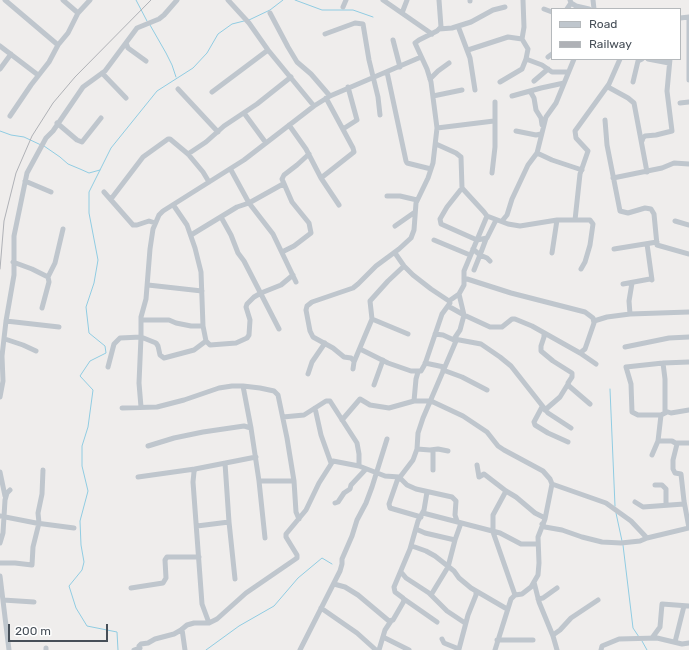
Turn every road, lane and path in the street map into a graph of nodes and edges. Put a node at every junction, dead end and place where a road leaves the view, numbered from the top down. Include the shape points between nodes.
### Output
1 (5, 0) edge
2 (63, 0) edge
3 (90, 0) edge
4 (177, 0) edge
5 (228, 0) edge
6 (346, 0) edge
7 (383, 0) edge
8 (407, 0) edge
9 (439, 0) edge
10 (523, 0) edge
11 (570, 2) edge
12 (343, 7) dead end
13 (505, 7) dead end
14 (544, 8) dead end
15 (585, 8) edge
16 (270, 12) dead end
17 (551, 12) edge
18 (78, 13) junction
19 (402, 13) junction
20 (689, 17) edge
21 (458, 26) junction
22 (439, 29) junction
23 (325, 34) dead end
24 (432, 34) junction
25 (522, 39) junction
26 (393, 40) dead end
27 (126, 43) junction
28 (58, 45) junction
29 (0, 46) edge
30 (268, 50) junction
31 (468, 50) junction
32 (11, 54) junction
33 (421, 57) junction
34 (526, 59) junction
35 (574, 60) edge
36 (620, 60) edge
37 (640, 60) edge
38 (659, 60) edge
39 (146, 61) dead end
40 (670, 61) edge
41 (449, 64) dead end
42 (400, 67) junction
43 (0, 69) edge
44 (548, 69) junction
45 (428, 71) junction
46 (438, 71) junction
47 (387, 72) junction
48 (568, 72) junction
49 (102, 73) junction
50 (38, 75) junction
51 (291, 77) junction
52 (373, 78) junction
53 (430, 79) junction
54 (534, 80) dead end
55 (689, 80) edge
56 (500, 82) dead end
57 (633, 82) dead end
58 (564, 83) junction
59 (348, 87) junction
60 (608, 87) junction
61 (178, 88) dead end
62 (462, 90) dead end
63 (475, 90) dead end
64 (530, 91) junction
65 (212, 92) dead end
66 (433, 96) junction
67 (512, 96) dead end
68 (328, 97) junction
69 (126, 98) dead end
70 (495, 102) dead end
71 (689, 102) edge
72 (680, 103) dead end
73 (314, 106) junction
74 (244, 113) junction
75 (380, 115) dead end
76 (10, 116) dead end
77 (101, 118) dead end
78 (605, 120) dead end
79 (494, 121) junction
80 (57, 123) junction
81 (289, 125) junction
82 (437, 128) junction
83 (543, 128) junction
84 (343, 129) junction
85 (516, 131) dead end
86 (218, 132) junction
87 (541, 134) junction
88 (642, 141) junction
89 (266, 143) junction
90 (436, 144) junction
91 (537, 153) junction
92 (188, 154) junction
93 (309, 154) junction
94 (689, 164) edge
95 (431, 169) junction
96 (231, 170) junction
97 (582, 170) junction
98 (647, 172) junction
99 (492, 173) dead end
100 (321, 178) junction
101 (613, 178) junction
102 (24, 181) junction
103 (209, 182) junction
104 (283, 184) junction
105 (462, 188) junction
106 (51, 192) dead end
107 (104, 192) dead end
108 (387, 196) dead end
109 (111, 199) junction
110 (417, 200) junction
111 (250, 203) junction
112 (339, 205) dead end
113 (174, 206) junction
114 (415, 212) junction
115 (487, 216) junction
116 (221, 217) junction
117 (499, 220) junction
118 (557, 220) junction
119 (575, 220) junction
120 (675, 221) dead end
121 (155, 223) junction
122 (689, 225) edge
123 (395, 226) dead end
124 (63, 229) dead end
125 (191, 235) junction
126 (486, 239) junction
127 (434, 240) dead end
128 (477, 240) junction
129 (657, 242) junction
130 (647, 244) junction
131 (473, 248) junction
132 (614, 249) dead end
133 (282, 252) junction
134 (394, 253) junction
135 (552, 253) dead end
136 (689, 254) edge
137 (480, 255) junction
138 (469, 258) junction
139 (490, 261) dead end
140 (13, 262) junction
141 (476, 262) junction
142 (404, 266) junction
143 (581, 268) dead end
144 (474, 270) dead end
145 (293, 276) junction
146 (48, 277) junction
147 (464, 278) junction
148 (296, 282) dead end
149 (632, 283) junction
150 (623, 284) dead end
151 (148, 285) junction
152 (202, 291) junction
153 (261, 293) junction
154 (459, 294) junction
155 (448, 304) junction
156 (42, 308) dead end
157 (689, 312) edge
158 (630, 314) junction
159 (464, 315) junction
160 (372, 319) junction
161 (141, 320) junction
162 (6, 321) junction
163 (594, 321) junction
164 (204, 326) junction
165 (59, 327) dead end
166 (279, 329) dead end
167 (544, 333) junction
168 (408, 334) dead end
169 (434, 334) junction
170 (142, 337) junction
171 (689, 337) edge
172 (5, 339) junction
173 (455, 340) junction
174 (206, 342) junction
175 (325, 343) junction
176 (625, 347) dead end
177 (360, 349) junction
178 (36, 352) dead end
179 (580, 353) junction
180 (383, 360) junction
181 (354, 361) junction
182 (689, 362) edge
183 (425, 363) junction
184 (663, 363) junction
185 (596, 364) dead end
186 (108, 367) dead end
187 (444, 368) junction
188 (353, 370) dead end
189 (418, 372) junction
190 (308, 374) dead end
191 (568, 384) junction
192 (374, 385) dead end
193 (243, 386) junction
194 (487, 390) dead end
195 (0, 397) edge
196 (414, 401) junction
197 (431, 401) junction
198 (590, 404) dead end
199 (140, 407) junction
200 (122, 408) dead end
201 (315, 408) junction
202 (544, 409) junction
203 (689, 410) edge
204 (667, 412) junction
205 (661, 415) junction
206 (283, 417) junction
207 (342, 420) junction
208 (251, 428) junction
209 (571, 428) dead end
210 (387, 439) dead end
211 (658, 441) junction
212 (568, 442) dead end
213 (677, 443) junction
214 (689, 443) edge
215 (148, 446) dead end
216 (416, 450) junction
217 (433, 450) junction
218 (448, 451) dead end
219 (652, 455) dead end
220 (256, 457) junction
221 (225, 463) junction
222 (331, 463) junction
223 (477, 465) dead end
224 (359, 466) junction
225 (195, 469) junction
226 (366, 469) junction
227 (43, 470) dead end
228 (433, 470) dead end
229 (0, 472) edge
230 (377, 474) junction
231 (138, 477) dead end
232 (400, 477) junction
233 (259, 481) junction
234 (294, 481) junction
235 (552, 484) junction
236 (655, 486) dead end
237 (10, 490) dead end
238 (506, 491) junction
239 (427, 492) junction
240 (5, 500) junction
241 (635, 502) dead end
242 (686, 502) edge
243 (335, 503) dead end
244 (666, 505) junction
245 (422, 515) junction
246 (2, 517) edge
247 (545, 518) junction
248 (299, 519) junction
249 (229, 522) junction
250 (459, 522) junction
251 (39, 523) junction
252 (542, 524) junction
253 (197, 526) junction
254 (74, 528) dead end
255 (689, 528) edge
256 (416, 529) junction
257 (493, 532) junction
258 (265, 538) dead end
259 (646, 538) junction
260 (455, 540) junction
261 (0, 543) edge
262 (538, 544) junction
263 (412, 546) junction
264 (199, 557) junction
265 (0, 563) edge
266 (448, 567) junction
267 (401, 572) junction
268 (0, 576) edge
269 (236, 579) dead end
270 (534, 582) junction
271 (334, 584) junction
272 (131, 588) dead end
273 (557, 588) dead end
274 (476, 591) junction
275 (431, 595) junction
276 (515, 595) junction
277 (404, 599) junction
278 (538, 599) junction
279 (3, 600) junction
280 (598, 600) dead end
281 (34, 602) dead end
282 (686, 606) edge
283 (321, 608) junction
284 (507, 609) junction
285 (391, 621) junction
286 (437, 622) dead end
287 (209, 623) junction
288 (465, 623) junction
289 (182, 629) junction
290 (552, 635) junction
291 (383, 636) junction
292 (652, 638) junction
293 (442, 639) dead end
294 (497, 640) junction
295 (533, 640) dead end
296 (675, 642) junction
297 (689, 643) edge
298 (398, 648) edge
299 (9, 650) edge
300 (134, 650) edge
301 (185, 650) edge
302 (303, 650) edge
303 (377, 650) edge
304 (409, 650) edge
305 (495, 650) edge
306 (557, 650) edge
307 (601, 650) edge

1 - 28 street
2 - 18 street
3 - 18 street
4 - 27 street via 159,19 137,28
5 - 30 street
6 - 12 street
7 - 19 street
8 - 19 street
9 - 22 street
10 - 25 street
11 - 15 street
13 - 21 street
14 - 17 street
16 - 68 street via 297,62 311,74
18 - 28 street via 68,33
19 - 24 street
20 - 55 street
21 - 22 street
21 - 31 street
22 - 24 street
23 - 52 street via 355,24 363,24
24 - 33 street via 415,43
25 - 31 street via 508,37
25 - 34 street via 527,47
26 - 42 street
27 - 39 street via 128,48
27 - 49 street
28 - 50 street
29 - 32 street
30 - 51 street
30 - 65 street
31 - 63 street
32 - 43 street
32 - 50 street
33 - 42 street
33 - 45 street
34 - 44 street
34 - 56 street via 522,69
35 - 48 street
36 - 60 street
37 - 57 street
38 - 40 street
40 - 88 street via 667,91 672,131 645,136
41 - 46 street
42 - 47 street
44 - 48 street via 554,72
44 - 54 street
45 - 46 street
45 - 53 street
46 - 53 street
47 - 52 street
47 - 95 street via 406,161
48 - 58 street
49 - 69 street
49 - 80 street via 84,87
50 - 76 street
51 - 73 street
51 - 74 street
52 - 59 street
52 - 75 street
53 - 66 street
58 - 64 street
58 - 83 street
59 - 68 street
59 - 84 street via 357,120
60 - 88 street via 632,100
60 - 97 street via 575,131 576,138 588,151
61 - 86 street
62 - 66 street
64 - 67 street
64 - 83 street
66 - 82 street
68 - 73 street
68 - 84 street
70 - 79 street
71 - 72 street
73 - 81 street
74 - 86 street
74 - 89 street
77 - 80 street via 82,142
78 - 101 street via 606,142
79 - 82 street
79 - 99 street
80 - 102 street via 33,159
81 - 89 street
81 - 93 street
82 - 90 street
83 - 87 street
84 - 100 street via 353,153
85 - 87 street
86 - 92 street
87 - 91 street
88 - 98 street
89 - 96 street
90 - 95 street
90 - 105 street via 461,157
91 - 97 street
91 - 117 street via 528,165 507,215
92 - 103 street
92 - 109 street via 170,139 165,140 144,157
93 - 100 street
93 - 104 street via 284,175
94 - 98 street via 674,163
95 - 110 street
96 - 103 street
96 - 111 street
97 - 119 street
98 - 101 street
100 - 112 street
101 - 129 street via 620,211 628,213 645,208 652,211
102 - 106 street
102 - 140 street via 14,236
103 - 113 street
104 - 111 street
104 - 133 street via 292,202 309,223 311,233
105 - 115 street
105 - 128 street via 447,207 440,222
107 - 109 street
108 - 110 street
109 - 121 street via 133,224 149,221
110 - 114 street
111 - 116 street via 237,207
111 - 133 street via 273,234
113 - 121 street via 163,211
113 - 125 street
114 - 123 street
114 - 134 street via 411,238
115 - 117 street
115 - 128 street
116 - 125 street
116 - 153 street
117 - 118 street via 520,226
117 - 126 street
118 - 119 street
118 - 135 street
119 - 143 street via 590,220 593,224 590,245
120 - 122 street
121 - 151 street via 150,249
124 - 146 street via 55,263
125 - 152 street
126 - 128 street
126 - 137 street
127 - 138 street
128 - 131 street
129 - 130 street
129 - 136 street via 658,246
130 - 132 street
130 - 149 street via 652,280
131 - 137 street
131 - 138 street
133 - 145 street
134 - 142 street
134 - 175 street via 352,288 322,297 307,306 311,335
137 - 139 street
137 - 141 street
138 - 141 street
138 - 147 street
140 - 146 street
140 - 162 street via 14,275
141 - 144 street
142 - 155 street
142 - 160 street via 370,301
145 - 148 street
145 - 153 street via 281,285
146 - 156 street
147 - 154 street via 464,285
147 - 163 street via 585,312 593,317
149 - 150 street
149 - 158 street
151 - 152 street
151 - 161 street
152 - 164 street
153 - 166 street
153 - 174 street via 246,307 250,319 247,338 233,343 210,345
154 - 155 street
154 - 159 street
155 - 159 street
155 - 169 street
157 - 158 street
158 - 163 street
159 - 167 street via 493,327 502,327 515,319
159 - 173 street
160 - 168 street
160 - 177 street
161 - 164 street via 169,320 191,326
161 - 170 street
162 - 165 street
162 - 172 street
163 - 179 street via 585,349
164 - 174 street
167 - 179 street
167 - 191 street via 541,351 572,373
169 - 173 street
169 - 183 street
170 - 174 street via 156,343 160,356 164,358 194,350
170 - 186 street via 120,338 114,344
170 - 199 street
171 - 176 street via 669,338
172 - 178 street
172 - 195 street
173 - 187 street
173 - 202 street via 481,344 500,357 511,366
175 - 181 street
175 - 190 street via 312,362
177 - 180 street
177 - 181 street
179 - 185 street
180 - 189 street
180 - 192 street
181 - 188 street
182 - 184 street
183 - 187 street
183 - 189 street via 423,369
184 - 204 street
184 - 205 street via 626,367 631,384 632,412 638,415
187 - 194 street
187 - 197 street
189 - 196 street
191 - 198 street
191 - 202 street via 560,397
193 - 199 street via 219,388 156,407
193 - 206 street via 256,386 277,393
193 - 208 street
196 - 197 street
196 - 207 street via 389,408 370,405 360,399
197 - 216 street via 418,433
197 - 235 street via 459,413 490,434 501,448 539,469 547,475
199 - 200 street
201 - 206 street via 301,416
201 - 207 street via 330,401
201 - 222 street
202 - 209 street
202 - 212 street via 534,422 535,425 548,434
203 - 204 street
204 - 205 street
205 - 211 street
206 - 234 street
207 - 224 street via 356,443
208 - 215 street via 244,426 203,432
208 - 220 street
210 - 230 street
211 - 213 street
211 - 219 street
213 - 214 street
213 - 242 street via 673,469 675,473 681,474
216 - 217 street
216 - 232 street via 413,460
217 - 218 street
217 - 228 street
220 - 221 street
220 - 233 street
221 - 225 street
221 - 249 street
222 - 224 street via 336,461
222 - 248 street via 309,506
223 - 238 street via 479,476 484,474
224 - 226 street
225 - 231 street
225 - 253 street via 193,479
226 - 230 street
226 - 243 street via 351,485 350,490
227 - 251 street
229 - 240 street
230 - 232 street
230 - 271 street
232 - 239 street via 411,487
232 - 245 street via 395,485 390,508
233 - 234 street
233 - 258 street
234 - 248 street via 296,512
235 - 247 street
235 - 259 street via 606,503 631,521
236 - 244 street via 662,485 666,489
237 - 240 street
238 - 247 street
238 - 257 street via 494,514
239 - 245 street
239 - 250 street via 454,498 455,515
240 - 246 street
241 - 244 street via 643,507
242 - 244 street
242 - 255 street
245 - 250 street
245 - 256 street
246 - 251 street
246 - 261 street via 3,533
247 - 252 street
248 - 287 street via 286,536 297,558 246,593 222,616
249 - 253 street
249 - 269 street
250 - 257 street
250 - 260 street
251 - 254 street
251 - 265 street via 32,565
252 - 259 street via 545,527 602,542 621,543
252 - 262 street
253 - 264 street
255 - 259 street
256 - 260 street
256 - 263 street
257 - 262 street via 521,544
257 - 276 street
260 - 266 street
262 - 270 street via 539,569
263 - 266 street via 430,553
263 - 267 street
264 - 272 street via 167,557 166,578 163,583
264 - 287 street via 202,604
266 - 274 street
266 - 275 street
267 - 275 street
267 - 277 street via 394,590
268 - 279 street
270 - 276 street via 527,590
270 - 278 street
271 - 283 street
271 - 285 street via 358,595
273 - 278 street
274 - 284 street
274 - 288 street
275 - 288 street via 445,610
276 - 284 street
277 - 285 street
277 - 286 street
278 - 290 street
279 - 281 street
279 - 299 street
280 - 290 street via 571,618
282 - 292 street via 662,604 660,627
282 - 296 street
283 - 302 street
283 - 303 street
284 - 294 street
285 - 291 street
287 - 289 street via 194,623
288 - 293 street via 459,649 444,643
289 - 300 street via 141,644 140,648
289 - 301 street
290 - 306 street
291 - 298 street
291 - 303 street
292 - 296 street
292 - 307 street via 618,639 602,646
294 - 295 street
294 - 305 street
296 - 297 street
298 - 304 street

